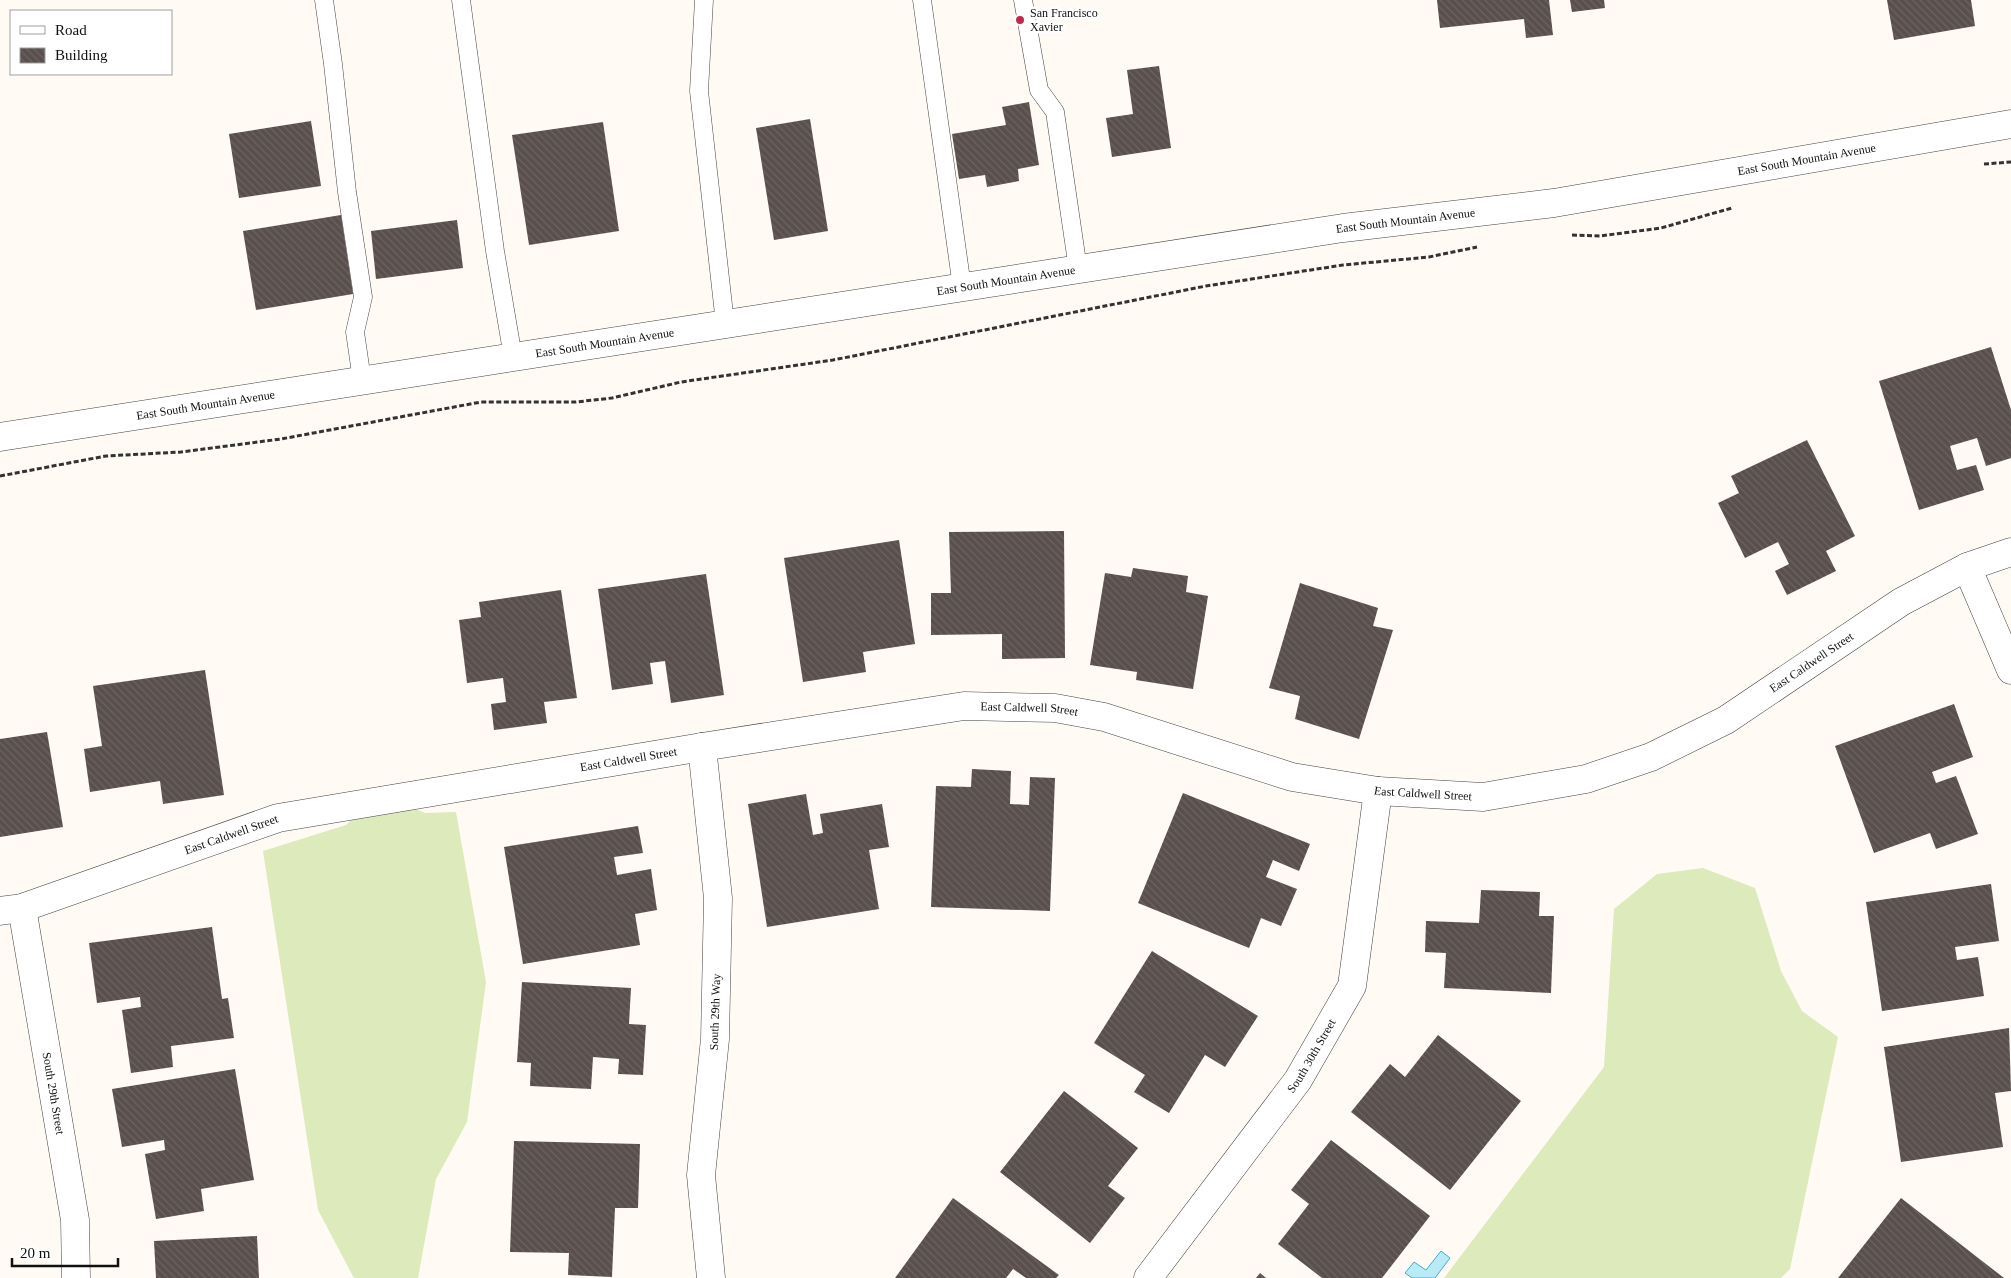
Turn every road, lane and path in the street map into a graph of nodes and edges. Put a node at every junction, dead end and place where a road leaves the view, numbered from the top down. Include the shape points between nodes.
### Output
1 (324, 0) edge
2 (460, 0) edge
3 (704, 0) edge
4 (922, 0) edge
5 (1024, 0) edge
6 (2011, 124) edge
7 (2011, 162) edge
8 (1976, 164) dead end
9 (1734, 207) dead end
10 (1564, 235) dead end
11 (1483, 246) dead end
12 (1078, 269) junction
13 (962, 287) junction
14 (725, 324) junction
15 (513, 357) junction
16 (362, 380) junction
17 (0, 437) edge
18 (0, 476) edge
19 (2011, 552) edge
20 (1968, 567) junction
21 (2011, 670) edge
22 (702, 747) junction
23 (1378, 791) junction
24 (11, 910) edge
25 (76, 1278) edge
26 (711, 1278) edge
27 (1148, 1278) edge

1 - 16 lane via 362,290 356,332
2 - 15 lane
3 - 14 lane via 699,91
4 - 13 lane
5 - 12 lane via 1040,90 1055,112
6 - 12 street, East South Mountain Avenue via 1554,203 1343,228
7 - 8 path
9 - 10 path via 1661,228 1600,236
11 - 18 path via 1429,257 1343,265 1206,286 842,358 681,382 612,398 576,402 481,402 281,440 181,452 106,456
12 - 13 street, East South Mountain Avenue
13 - 14 street, East South Mountain Avenue
14 - 15 street, East South Mountain Avenue
15 - 16 street, East South Mountain Avenue
16 - 17 street, East South Mountain Avenue
19 - 20 street, East Caldwell Street
20 - 21 street
20 - 23 street, East Caldwell Street via 1901,602 1726,720 1651,757 1586,779 1483,797
22 - 23 street, East Caldwell Street via 964,706 1055,708 1104,717 1292,777
22 - 24 street, East Caldwell Street via 278,818
22 - 26 street, South 29th Way via 718,898 715,1039 701,1175
23 - 27 street, South 30th Street via 1352,986 1298,1080
24 - 25 street, South 29th Street via 75,1220

